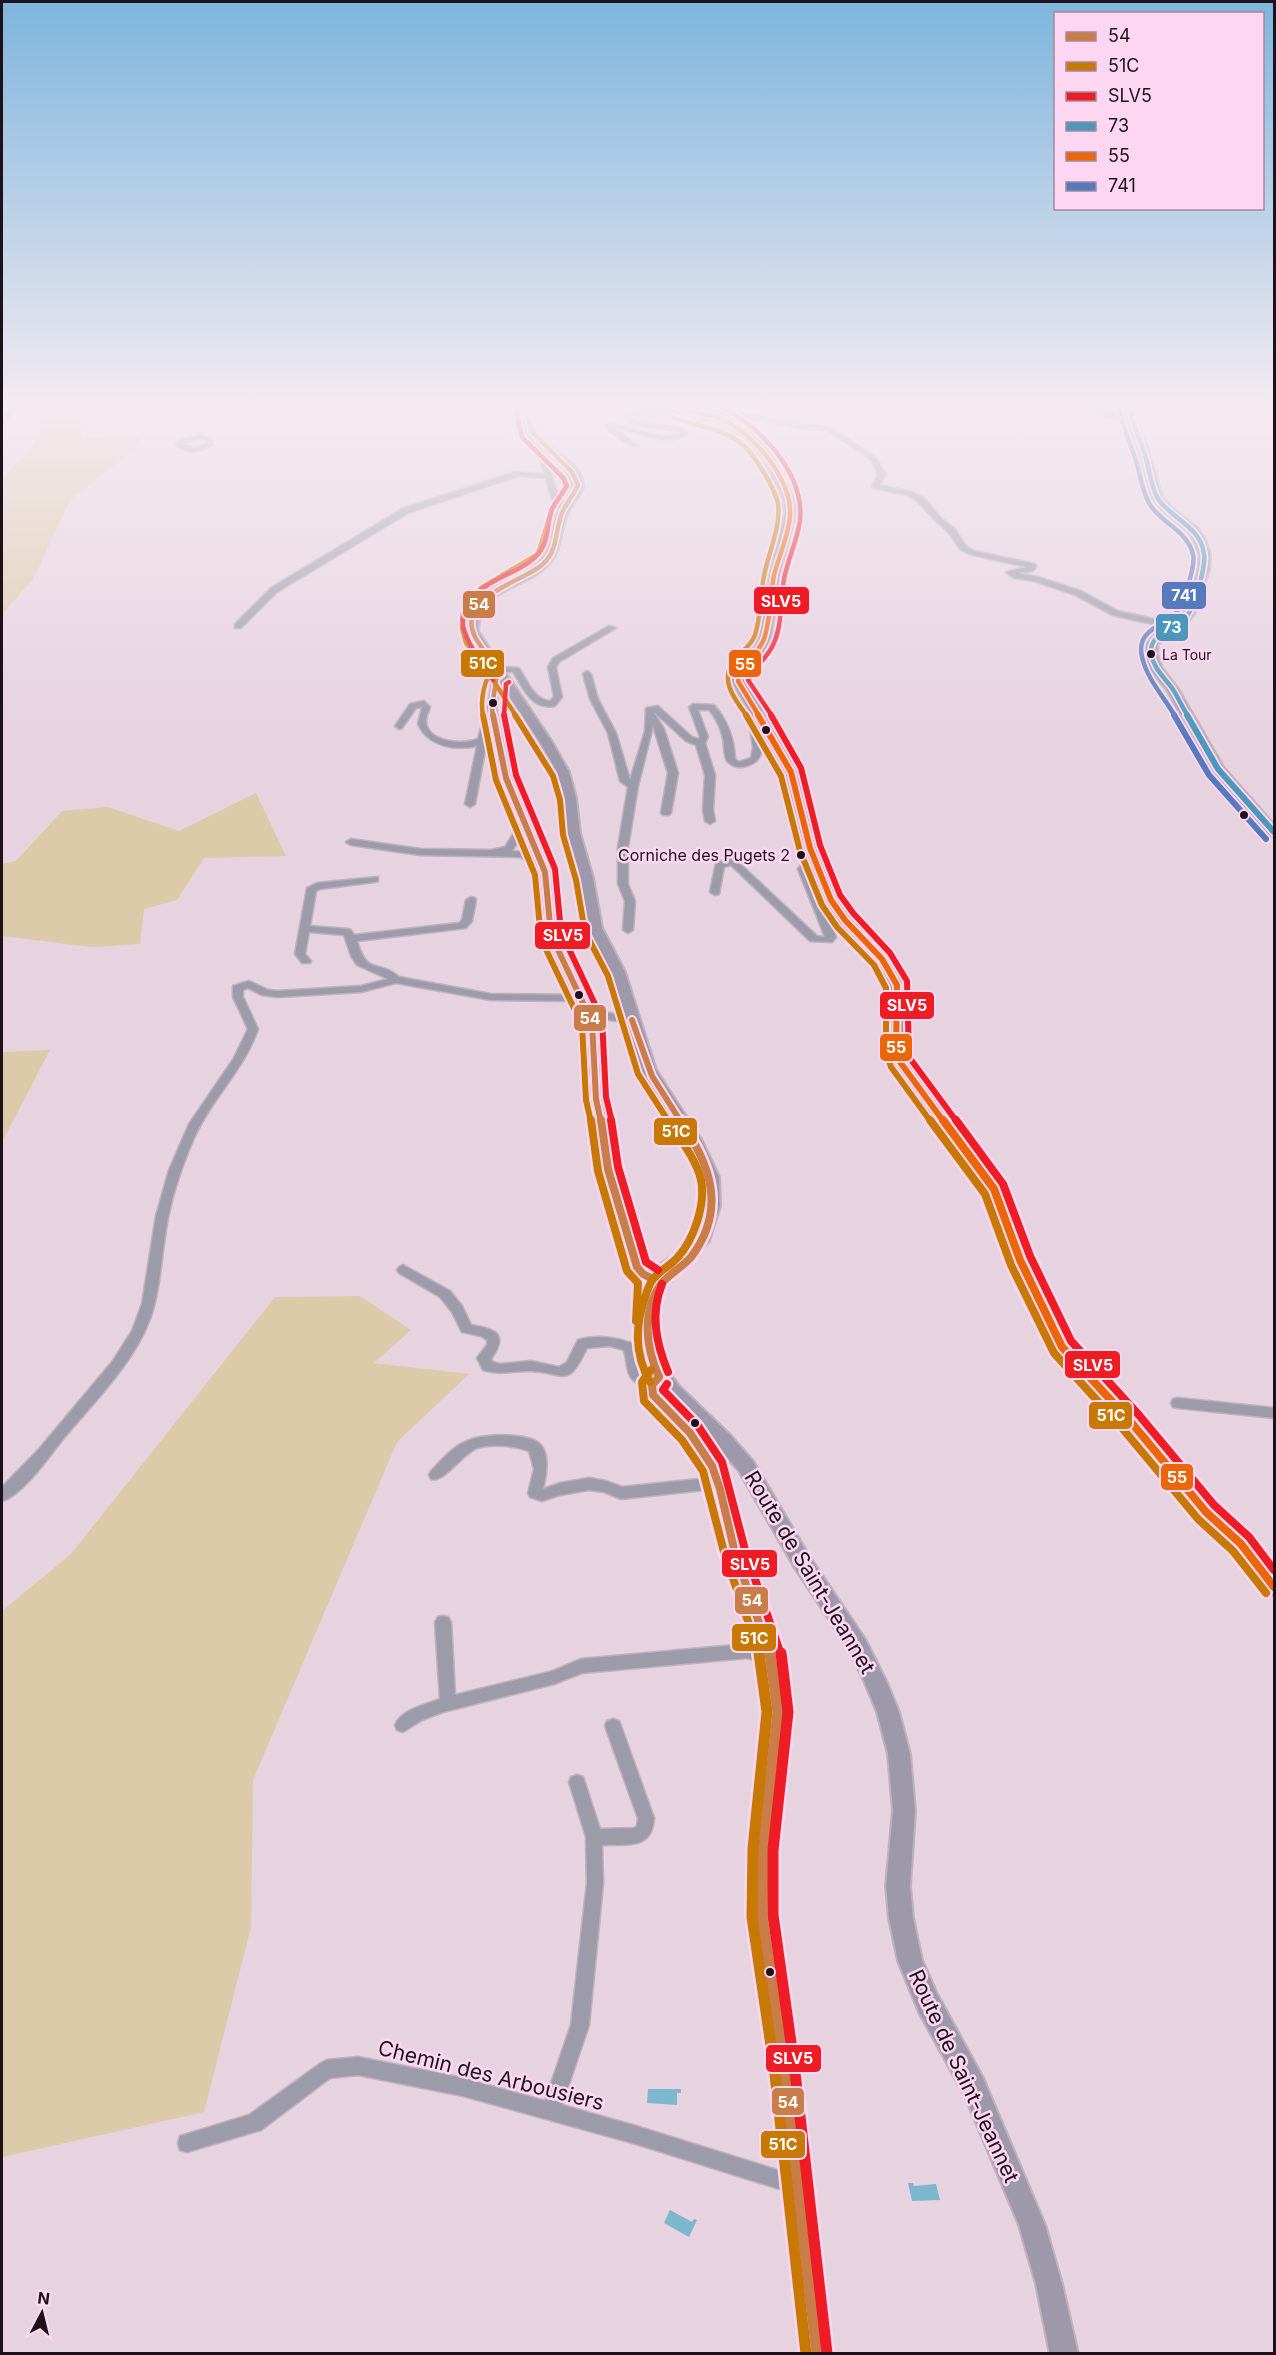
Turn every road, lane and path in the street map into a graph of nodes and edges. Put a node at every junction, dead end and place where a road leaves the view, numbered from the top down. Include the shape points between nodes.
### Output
1 (395, 517) edge
2 (562, 517) edge
3 (787, 517) edge
4 (936, 517) edge
5 (1177, 517) edge
6 (238, 626) dead end
7 (612, 628) dead end
8 (1158, 636) junction
9 (501, 672) junction
10 (587, 674) dead end
11 (649, 713) junction
12 (494, 721) junction
13 (763, 722) junction
14 (399, 726) dead end
15 (482, 741) junction
16 (700, 743) junction
17 (633, 786) junction
18 (470, 804) dead end
19 (666, 813) dead end
20 (710, 820) dead end
21 (525, 822) junction
22 (1275, 832) edge
23 (351, 842) dead end
24 (418, 846) dead end
25 (815, 861) junction
26 (545, 872) junction
27 (374, 879) dead end
28 (716, 892) dead end
29 (471, 900) dead end
30 (304, 929) junction
31 (628, 930) dead end
32 (352, 938) junction
33 (306, 960) dead end
34 (396, 980) junction
35 (580, 998) junction
36 (588, 1013) junction
37 (632, 1020) junction
38 (403, 1270) dead end
39 (660, 1278) junction
40 (656, 1381) junction
41 (1178, 1403) dead end
42 (1275, 1413) edge
43 (436, 1475) dead end
44 (717, 1483) junction
45 (2, 1495) edge
46 (1275, 1587) edge
47 (443, 1622) dead end
48 (772, 1659) junction
49 (448, 1704) junction
50 (403, 1725) dead end
51 (613, 1726) dead end
52 (577, 1782) dead end
53 (594, 1837) junction
54 (550, 2111) junction
55 (188, 2143) dead end
56 (796, 2183) junction
57 (817, 2354) edge
58 (1064, 2354) edge

1 - 6 street via 274,590
2 - 9 main road via 547,560 494,592 474,614 475,637
3 - 13 main road via 765,638 738,674 740,688
4 - 8 street via 954,532 965,550 1032,566 1010,572 1078,593 1115,613 1155,622
5 - 8 main road via 1197,535 1204,553 1203,580 1188,615
7 - 9 street via 556,660 552,667 558,697 552,705 536,700 516,670
8 - 22 main road via 1151,653 1156,669 1172,689 1218,769
9 - 12 street via 496,679
9 - 37 main road via 565,775 573,833 593,919 618,972
10 - 17 street via 594,699 612,733 625,781
11 - 16 street via 655,708 689,739
11 - 17 street via 649,731
11 - 19 street via 660,729 673,773
12 - 15 street via 485,728
12 - 21 street via 506,778
13 - 16 street via 754,726 758,748 755,759 736,764 730,759 730,745 720,717 711,707 693,707 704,737
13 - 25 main road via 791,772
14 - 15 street via 413,706 424,704 421,722 437,741 460,745
15 - 18 street
16 - 20 street via 710,775
17 - 31 street via 622,872 630,901
21 - 24 street via 508,849
21 - 26 street
23 - 26 street via 420,852 522,854 530,856
25 - 28 street via 808,862 803,869 831,937 828,940 814,939 734,863 719,865
25 - 46 main road via 835,907 891,973 898,994 896,1051 900,1062 994,1190 1020,1260 1062,1347 1206,1512 1241,1544
26 - 35 street via 552,935
27 - 30 street via 311,890
29 - 32 street via 467,921 462,926
30 - 32 street via 347,932
30 - 33 street via 300,954
32 - 34 street via 363,965 386,972
34 - 35 street via 491,997
34 - 45 street via 341,991 278,994 249,984 237,988 252,1029 248,1044 188,1136 165,1202 143,1319 111,1371 41,1456
35 - 36 street
36 - 37 street
36 - 39 street via 594,1032 596,1099 608,1169 637,1267 643,1274
37 - 39 main road via 648,1070 697,1147 711,1177 710,1218 703,1236 686,1264
38 - 40 street via 446,1294 467,1329 494,1338 484,1358 488,1366 531,1366 561,1372 572,1365 583,1343 610,1341 630,1347 638,1380
39 - 40 main road, Route de Saint-Jeannet via 647,1294 647,1332
40 - 44 street via 653,1395 702,1449
40 - 58 main road, Route de Saint-Jeannet via 724,1441 746,1466 802,1562 858,1645 876,1683 899,1754 904,1811 898,1886 910,1961 928,2003 974,2086 1032,2225
41 - 42 street
43 - 44 street via 471,1443 486,1440 527,1443 536,1448 541,1469 535,1493 542,1495 590,1484 621,1493
44 - 48 street via 735,1552
47 - 49 street
48 - 49 street via 747,1651 581,1666 554,1677
48 - 56 street via 778,1712 763,1849 762,1916 784,2065
49 - 50 street via 416,1715
51 - 53 street via 646,1818 645,1830 637,1836
52 - 53 street
53 - 54 street via 595,1883 580,2025
54 - 55 street, Chemin des Arbousiers via 463,2087 358,2066 327,2069 254,2123
54 - 56 street, Chemin des Arbousiers
56 - 57 street

